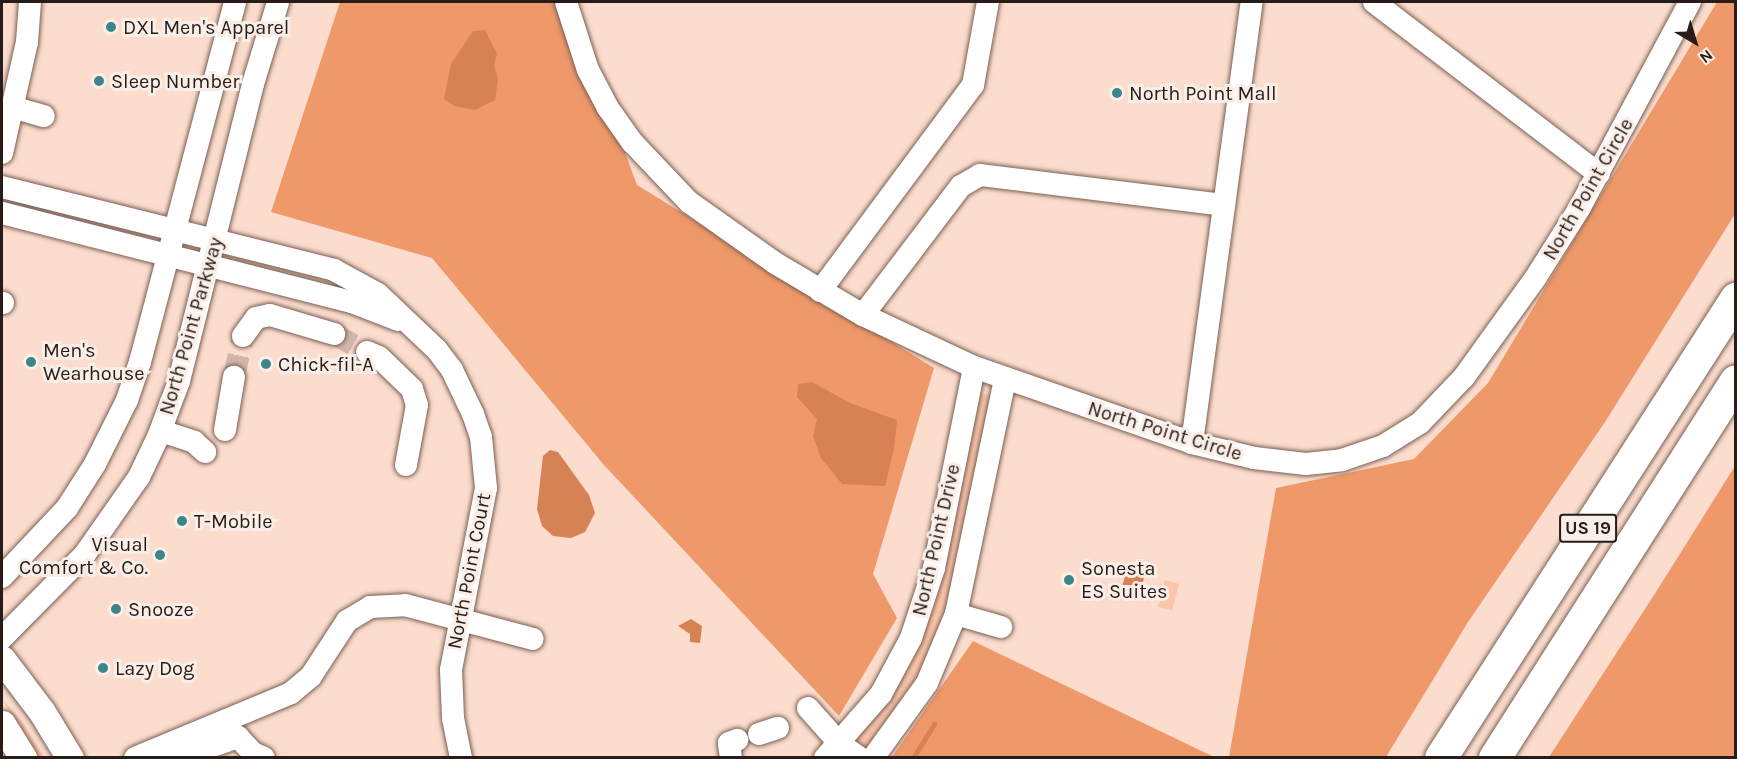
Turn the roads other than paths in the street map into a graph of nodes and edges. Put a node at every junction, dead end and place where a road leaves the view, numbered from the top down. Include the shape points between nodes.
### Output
1 (235, 2) edge
2 (278, 2) edge
3 (566, 2) edge
4 (988, 2) edge
5 (1252, 2) edge
6 (1374, 2) edge
7 (1690, 2) edge
8 (23, 5) edge
9 (44, 116) dead end
10 (7, 120) edge
11 (2, 153) edge
12 (1599, 174) junction
13 (2, 187) edge
14 (1224, 205) junction
15 (2, 213) edge
16 (175, 231) junction
17 (215, 240) junction
18 (168, 257) junction
19 (209, 265) junction
20 (820, 291) junction
21 (1736, 299) edge
22 (863, 315) junction
23 (417, 332) junction
24 (334, 334) tunnel mouth
25 (243, 336) tunnel mouth
26 (367, 351) tunnel mouth
27 (974, 367) junction
28 (234, 377) tunnel mouth
29 (1005, 379) junction
30 (1736, 381) edge
31 (225, 430) dead end
32 (161, 431) junction
33 (1192, 442) junction
34 (205, 452) dead end
35 (406, 465) dead end
36 (2, 577) edge
37 (956, 614) junction
38 (459, 618) junction
39 (1001, 627) dead end
40 (2, 638) edge
41 (533, 639) dead end
42 (2, 658) edge
43 (808, 708) dead end
44 (2, 724) edge
45 (832, 751) edge
46 (23, 758) edge
47 (70, 758) edge
48 (135, 758) edge
49 (178, 758) edge
50 (264, 758) edge
51 (461, 758) edge
52 (860, 758) edge
53 (873, 758) edge
54 (1441, 758) edge
55 (1495, 758) edge

1 - 16 street, North Point Parkway
2 - 17 street, North Point Parkway via 252,84
3 - 20 street, North Point Circle via 597,89 645,157 721,228
4 - 20 street via 973,85
5 - 14 street
6 - 12 street
7 - 12 street, North Point Circle
8 - 10 street via 27,42
9 - 10 street
10 - 11 street
12 - 33 street, North Point Circle via 1536,277 1477,361 1436,408 1403,434 1360,454 1306,464 1254,458
13 - 16 street, North Point Court
14 - 22 street via 980,175 961,186
14 - 33 street
15 - 18 street, North Point Court
16 - 17 street, North Point Court
16 - 18 street, North Point Parkway
17 - 19 street, North Point Parkway
17 - 23 street, North Point Court via 334,270 358,280
18 - 19 street, North Point Court
18 - 36 street, North Point Parkway via 136,377 106,443 67,508
19 - 23 street, North Point Court via 352,302
19 - 32 street, North Point Parkway via 179,381
20 - 22 street, North Point Circle
21 - 54 highway, US 19
22 - 27 street, North Point Circle
23 - 38 street, North Point Court via 437,350 464,392 481,437 483,516
24 - 25 street via 270,315 256,318
26 - 35 street via 379,357 412,389 417,405
27 - 29 street, North Point Circle
27 - 45 street, North Point Drive via 924,604 898,667
28 - 31 street
29 - 33 street, North Point Circle
29 - 37 street, North Point Drive
30 - 55 highway, US 19
32 - 34 street via 194,442
32 - 40 street, North Point Parkway via 114,518 72,568
37 - 39 street
37 - 53 street, North Point Drive via 927,683
38 - 41 street
38 - 48 street via 405,605 370,607 347,621 311,676 291,693
38 - 51 street, North Point Court via 451,694
42 - 47 main road
43 - 45 street
44 - 46 main road
45 - 52 street
49 - 50 street via 238,737 253,753

